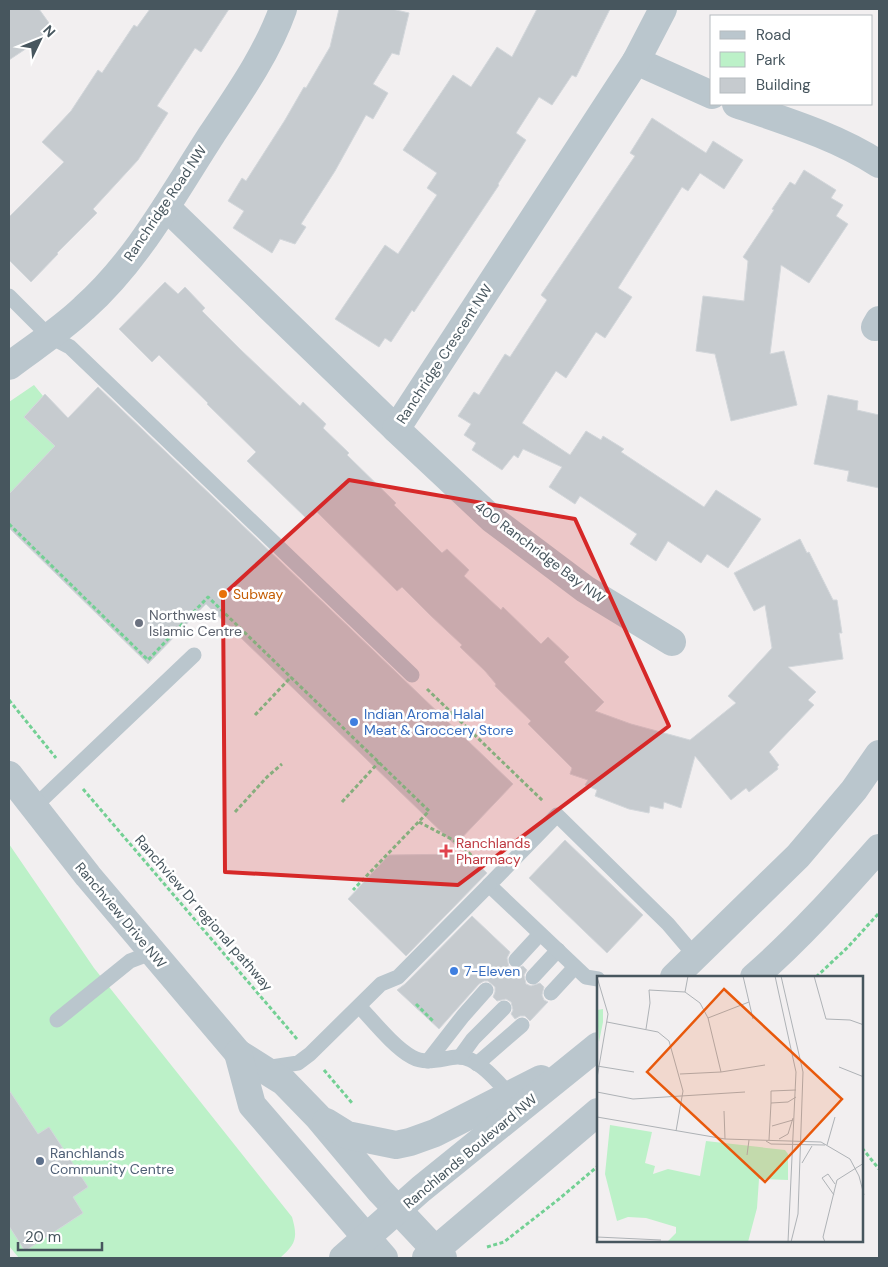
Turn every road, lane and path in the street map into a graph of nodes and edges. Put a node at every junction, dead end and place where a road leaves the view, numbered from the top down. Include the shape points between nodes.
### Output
1 (283, 9) edge
2 (663, 9) edge
3 (636, 61) junction
4 (710, 94) edge
5 (739, 105) edge
6 (879, 164) edge
7 (166, 207) junction
8 (9, 296) edge
9 (49, 336) junction
10 (9, 366) edge
11 (396, 429) junction
12 (9, 524) edge
13 (672, 642) dead end
14 (194, 655) dead end
15 (412, 675) joint
16 (291, 678) junction
17 (9, 700) edge
18 (254, 715) dead end
19 (879, 754) edge
20 (379, 762) junction
21 (282, 764) dead end
22 (70, 774) junction
23 (9, 775) edge
24 (342, 802) dead end
25 (33, 808) junction
26 (235, 812) dead end
27 (557, 815) junction
28 (419, 822) junction
29 (879, 848) edge
30 (492, 882) junction
31 (353, 890) dead end
32 (879, 913) edge
33 (540, 934) junction
34 (558, 950) junction
35 (155, 956) junction
36 (696, 957) junction
37 (516, 960) dead end
38 (575, 967) junction
39 (675, 976) edge
40 (755, 976) edge
41 (817, 976) edge
42 (533, 977) dead end
43 (597, 979) edge
44 (486, 990) dead end
45 (551, 993) dead end
46 (360, 1006) junction
47 (504, 1008) dead end
48 (57, 1020) dead end
49 (522, 1025) dead end
50 (597, 1046) edge
51 (597, 1046) edge
52 (238, 1053) junction
53 (310, 1054) junction
54 (460, 1057) junction
55 (428, 1061) junction
56 (477, 1064) junction
57 (262, 1068) junction
58 (509, 1094) junction
59 (357, 1108) dead end
60 (597, 1113) edge
61 (318, 1117) junction
62 (863, 1149) edge
63 (597, 1167) edge
64 (879, 1169) edge
65 (399, 1211) junction
66 (487, 1247) dead end
67 (375, 1248) edge
68 (435, 1256) edge
69 (343, 1258) edge

1 - 7 street, Ranchridge Road NW via 249,77
2 - 3 street, Ranchridge Crescent NW
3 - 4 street
3 - 11 street, Ranchridge Crescent NW
5 - 6 street via 859,151
7 - 9 street, Ranchridge Road NW via 121,269 85,308
7 - 11 street, Ranchridge Crescent NW
8 - 9 lane
9 - 10 street, Ranchridge Road NW
9 - 15 lane via 70,347
11 - 13 street, 400 Ranchridge Bay NW via 492,519 585,589
12 - 16 path via 148,660 208,597
14 - 22 lane
15 - 27 path
16 - 18 path
16 - 20 path
17 - 22 path, Ranchview Dr regional pathway
19 - 36 street via 854,790 798,856
20 - 24 path
20 - 28 path via 429,811
21 - 26 path
22 - 25 lane
22 - 53 path, Ranchview Dr regional pathway
23 - 25 street, Ranchview Drive NW
25 - 35 street, Ranchview Drive NW
27 - 30 lane
27 - 36 lane via 668,924
28 - 30 path via 459,843
28 - 31 path
29 - 40 street via 836,897
30 - 33 lane
30 - 46 lane via 398,977 381,984
32 - 41 path
33 - 34 lane
33 - 37 lane
34 - 38 lane
34 - 42 lane
35 - 48 lane via 130,961
35 - 52 street, Ranchview Drive NW
36 - 39 street
38 - 43 lane via 586,977
38 - 45 lane
44 - 55 lane
46 - 53 lane
46 - 55 lane via 380,1030 413,1058
47 - 54 lane
49 - 56 lane
50 - 58 street
51 - 65 street, Ranchlands Boulevard NW
52 - 57 street, Ranchview Drive NW
52 - 67 street, Ranchview Drive NW via 252,1106
53 - 57 lane via 298,1063
53 - 59 path, Ranchview Dr regional pathway
54 - 55 lane
54 - 56 lane
56 - 58 lane
57 - 61 street, Ranchview Drive NW via 284,1082
58 - 61 street via 435,1133 396,1145 347,1135
60 - 68 street
61 - 65 street, Ranchview Drive NW
62 - 64 path
63 - 66 path via 504,1242
65 - 67 street, Ranchlands Boulevard NW
65 - 68 street, Ranchview Drive NW
67 - 69 street, Ranchlands Boulevard NW

